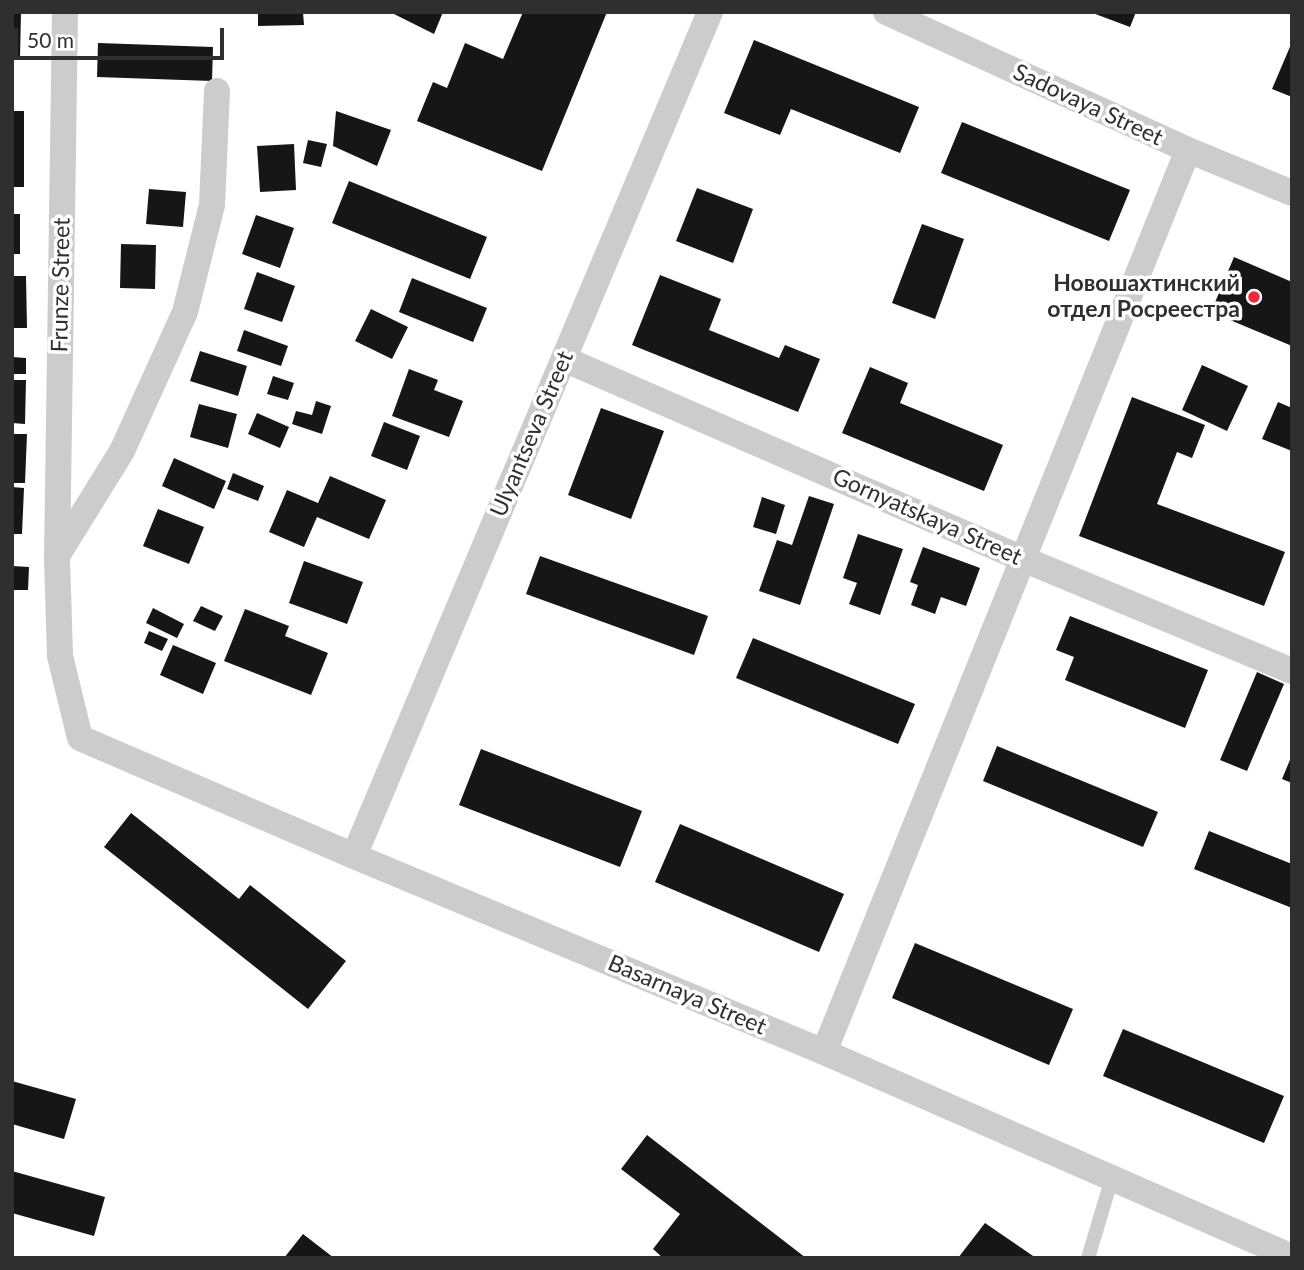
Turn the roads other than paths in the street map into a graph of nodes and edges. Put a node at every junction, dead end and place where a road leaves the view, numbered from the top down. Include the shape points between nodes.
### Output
1 (65, 12) edge
2 (710, 12) edge
3 (886, 12) edge
4 (217, 91) dead end
5 (1188, 150) junction
6 (1292, 193) edge
7 (564, 359) junction
8 (57, 558) junction
9 (1023, 559) junction
10 (1292, 671) edge
11 (80, 738) joint
12 (354, 856) junction
13 (824, 1052) junction
14 (1112, 1178) junction
15 (1292, 1257) edge
16 (1088, 1258) edge

1 - 8 street, Frunze Street
2 - 7 street, Ulyantseva Street
3 - 5 street, Sadovaya Street
4 - 8 street via 212,205 185,312 122,451
5 - 6 street, Sadovaya Street
5 - 9 street
7 - 9 street, Gornyatskaya Street
7 - 12 street, Ulyantseva Street
8 - 11 street, Frunze Street via 60,656
9 - 10 street, Gornyatskaya Street
9 - 13 street
11 - 12 street, Basarnaya Street
12 - 13 street, Basarnaya Street
13 - 14 street, Basarnaya Street
14 - 15 street, Basarnaya Street
14 - 16 lane

